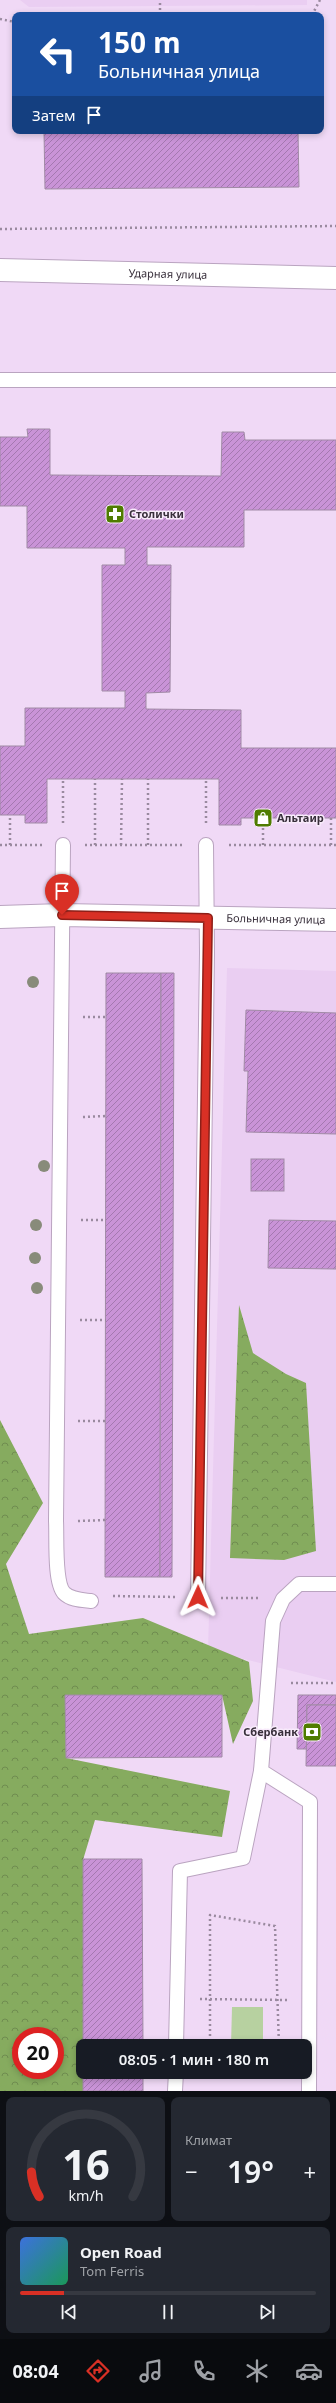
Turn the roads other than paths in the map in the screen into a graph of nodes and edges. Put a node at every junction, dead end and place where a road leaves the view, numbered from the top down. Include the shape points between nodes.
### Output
1 (0, 270) edge
2 (336, 278) edge
3 (0, 380) edge
4 (336, 380) edge
5 (63, 845) road end
6 (206, 845) road end
7 (62, 915) junction
8 (0, 917) edge
9 (208, 918) junction
10 (336, 920) edge
11 (336, 1584) edge
12 (198, 1597) road end
13 (91, 1601) road end
14 (261, 1771) junction
15 (176, 2039) edge
16 (176, 2079) edge
17 (175, 2091) edge
18 (309, 2091) edge

1 - 2 street, Ударная улица
3 - 4 lane
5 - 7 lane
6 - 9 lane
7 - 8 street, Больничная улица
7 - 9 street, Больничная улица
7 - 13 lane via 56,1521 58,1582 64,1593 74,1599
9 - 10 street, Больничная улица
9 - 12 lane
11 - 14 lane via 298,1584 283,1599 273,1621
14 - 15 lane via 243,1858 180,1871
14 - 18 lane via 310,1802
16 - 17 lane

